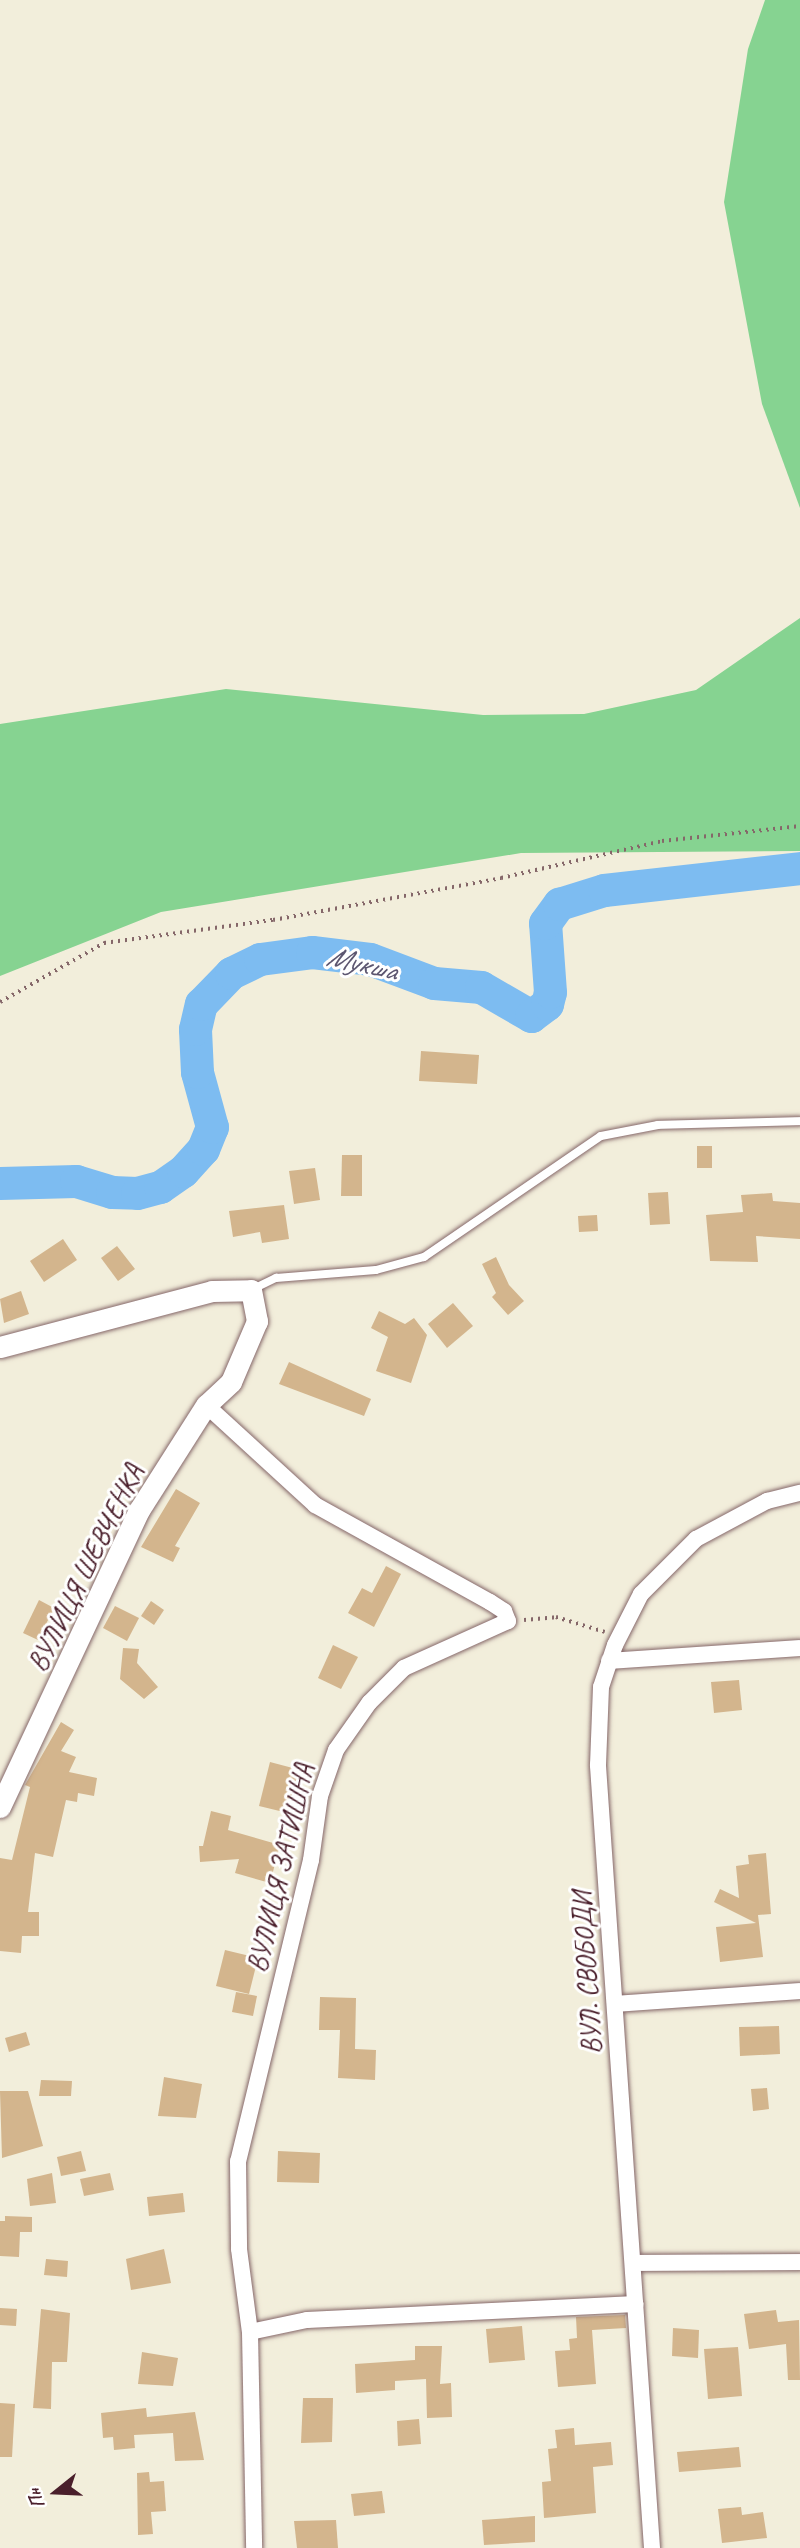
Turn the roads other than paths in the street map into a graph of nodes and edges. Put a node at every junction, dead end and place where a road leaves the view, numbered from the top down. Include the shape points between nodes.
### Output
1 (800, 1121) edge
2 (251, 1290) junction
3 (0, 1347) edge
4 (206, 1405) junction
5 (800, 1493) edge
6 (800, 1648) edge
7 (609, 1661) junction
8 (0, 1807) edge
9 (800, 1991) edge
10 (615, 2004) junction
11 (800, 2262) edge
12 (635, 2263) junction
13 (636, 2304) junction
14 (250, 2332) junction
15 (254, 2548) edge
16 (652, 2548) edge

1 - 2 lane via 658,1125 601,1136 424,1257 376,1270 276,1278
2 - 3 street via 212,1291
2 - 4 street, ВУЛИЦЯ ШЕВЧЕНКА via 257,1321 231,1382
4 - 8 street, ВУЛИЦЯ ШЕВЧЕНКА via 139,1510
4 - 14 street, ВУЛИЦЯ ЗАТИШНА via 315,1505 490,1602 504,1611 508,1621 404,1668 369,1703 336,1750 320,1796 311,1860 238,2161 239,2249
5 - 7 street, ВУЛ. СВОБОДИ via 767,1501 696,1539 641,1594
6 - 7 street
7 - 10 street, ВУЛ. СВОБОДИ via 601,1687 598,1765
9 - 10 street
10 - 12 street, ВУЛ. СВОБОДИ
11 - 12 street
12 - 13 street, ВУЛ. СВОБОДИ
13 - 14 street via 307,2320
13 - 16 street, ВУЛ. СВОБОДИ
14 - 15 street, ВУЛИЦЯ ЗАТИШНА

